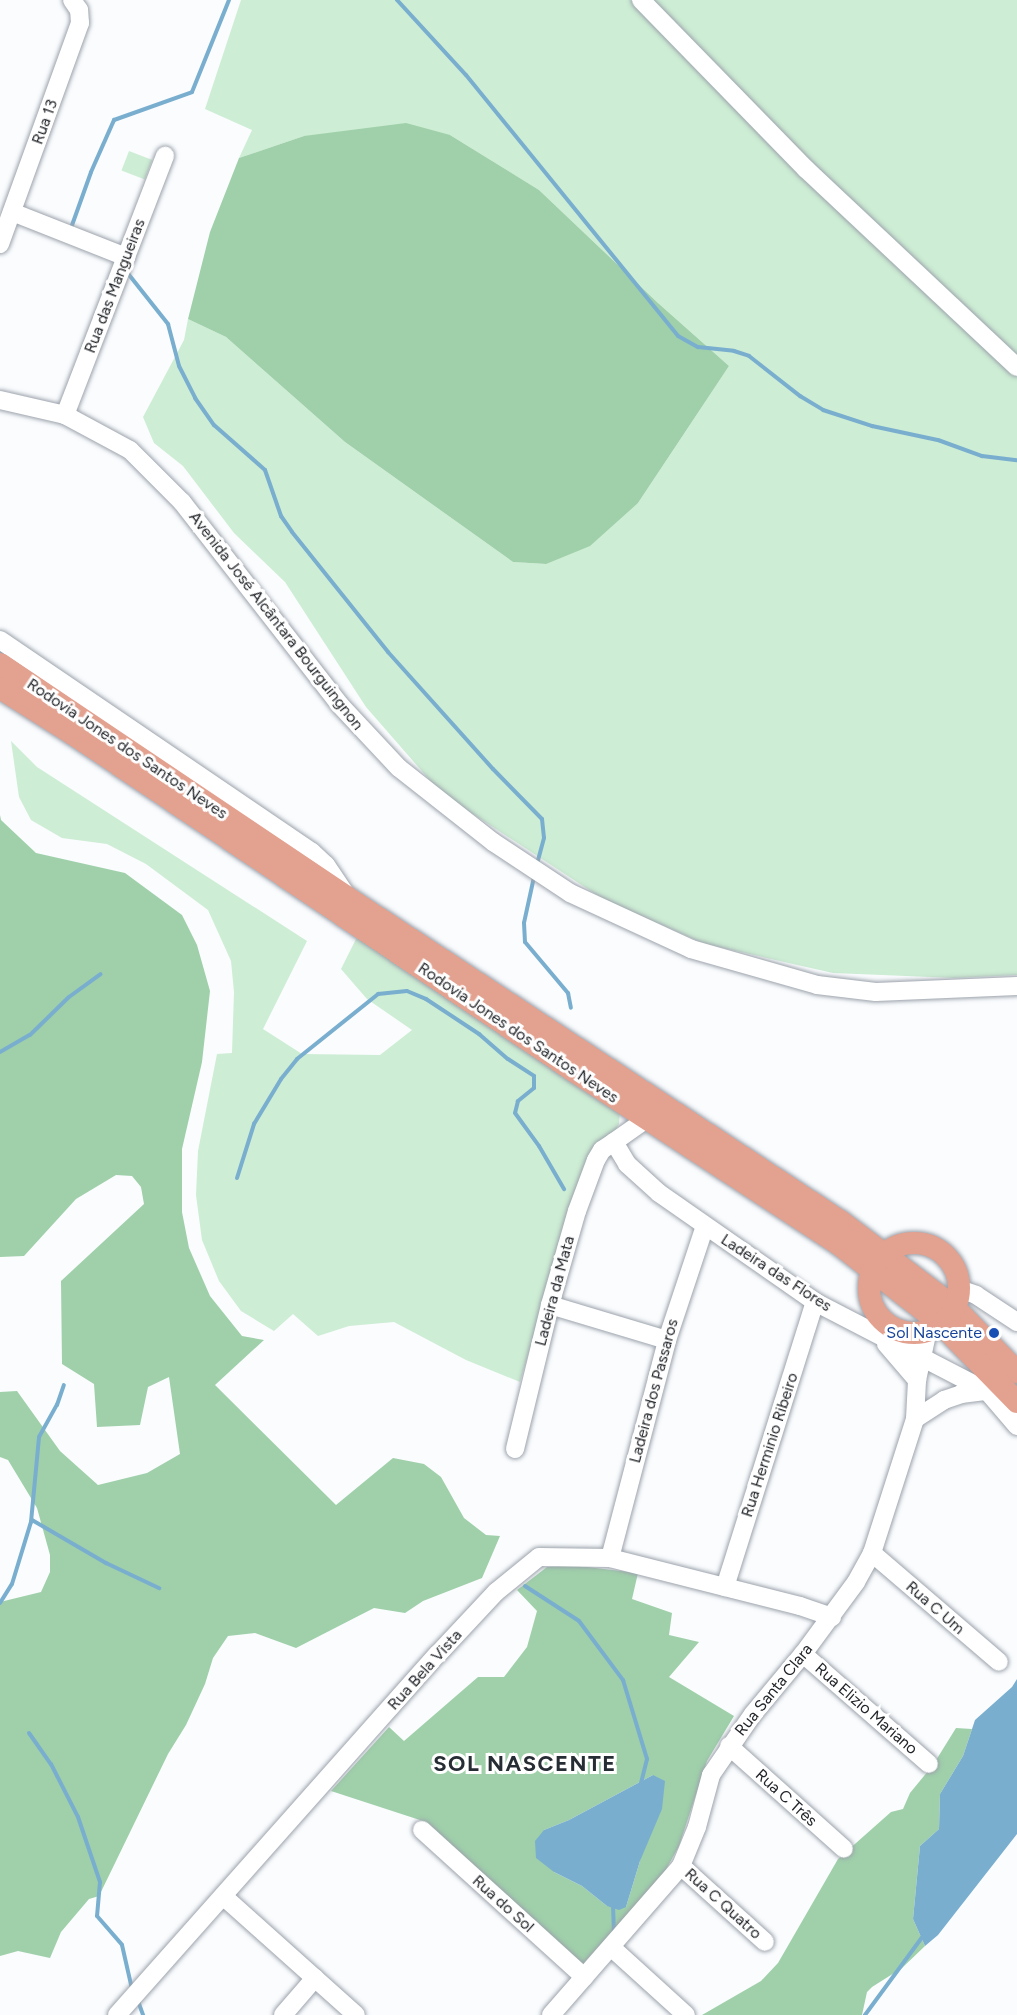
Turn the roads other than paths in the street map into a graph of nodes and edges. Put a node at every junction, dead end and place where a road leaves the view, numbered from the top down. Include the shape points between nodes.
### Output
1 (72, 0) edge
2 (640, 0) edge
3 (165, 156) dead end
4 (12, 212) junction
5 (0, 244) edge
6 (126, 257) junction
7 (1017, 367) edge
8 (0, 400) edge
9 (65, 416) junction
10 (0, 642) edge
11 (3, 674) edge
12 (348, 898) junction
13 (1017, 986) edge
14 (648, 1118) junction
15 (614, 1142) junction
16 (705, 1226) junction
17 (879, 1261) junction
18 (1017, 1299) edge
19 (815, 1302) junction
20 (550, 1305) junction
21 (946, 1313) junction
22 (1014, 1320) edge
23 (881, 1328) junction
24 (667, 1340) junction
25 (924, 1359) junction
26 (1017, 1372) edge
27 (917, 1380) junction
28 (987, 1391) junction
29 (1017, 1402) edge
30 (915, 1419) junction
31 (1017, 1426) edge
32 (515, 1449) dead end
33 (872, 1553) junction
34 (610, 1558) junction
35 (725, 1587) junction
36 (832, 1617) junction
37 (803, 1654) junction
38 (999, 1662) dead end
39 (729, 1746) junction
40 (929, 1764) dead end
41 (422, 1830) dead end
42 (843, 1849) dead end
43 (681, 1866) junction
44 (223, 1896) junction
45 (765, 1942) dead end
46 (610, 1947) junction
47 (584, 1977) junction
48 (315, 1978) junction
49 (117, 2015) edge
50 (283, 2015) edge
51 (356, 2015) edge
52 (551, 2015) edge
53 (686, 2015) edge

1 - 4 street, Rua 13 via 79,10 80,23
2 - 7 street via 798,162
3 - 6 street, Rua das Mangueiras
4 - 5 street, Rua 13
4 - 6 street
6 - 9 street, Rua das Mangueiras
8 - 9 street, Avenida José Alcântara Bourguingnon
9 - 13 street, Avenida José Alcântara Bourguingnon via 130,450 156,474 340,705 399,768 493,842 570,893 691,950 817,985 876,992
10 - 11 street
10 - 12 street via 312,852 326,865
11 - 12 main road, Rodovia Jones dos Santos Neves
11 - 14 main road, Rodovia Jones dos Santos Neves via 82,740
12 - 17 main road, Rodovia Jones dos Santos Neves via 790,1187
14 - 15 street
14 - 17 main road, Rodovia Jones dos Santos Neves via 840,1245
15 - 16 street, Ladeira das Flores via 633,1170
15 - 20 street, Ladeira da Mata via 602,1150 592,1170
16 - 19 street, Ladeira das Flores
16 - 24 street, Ladeira dos Passaros
17 - 21 main road, Rodovia Jones dos Santos Neves
17 - 21 main road via 897,1246 934,1248 952,1265
17 - 23 main road via 869,1282 870,1300
18 - 22 street
19 - 23 street, Ladeira das Flores
19 - 35 street, Rua Herminio Ribeiro
20 - 24 street
20 - 32 street, Ladeira da Mata
21 - 22 street via 976,1295
21 - 23 main road via 903,1332
21 - 25 street, Rua Santa Clara
21 - 26 main road, Rodovia Jones dos Santos Neves
21 - 29 main road, Rodovia Jones dos Santos Neves
23 - 25 street, Ladeira das Flores
23 - 27 street
24 - 34 street, Ladeira dos Passaros
25 - 27 street, Rua Santa Clara
25 - 28 street, Ladeira das Flores
27 - 30 street, Rua Santa Clara
28 - 30 street via 944,1400
28 - 31 street, Ladeira das Flores
30 - 33 street, Rua Santa Clara
33 - 36 street, Rua Santa Clara
33 - 38 street, Rua C Um
34 - 35 street, Rua Bela Vista
34 - 44 street, Rua Bela Vista via 539,1557 496,1592
35 - 36 street, Rua Bela Vista
36 - 37 street, Rua Santa Clara
37 - 39 street, Rua Santa Clara
37 - 40 street, Rua Elizio Mariano
39 - 42 street, Rua C Três
39 - 43 street, Rua Santa Clara via 711,1775
41 - 47 street, Rua do Sol
43 - 45 street, Rua C Quatro
43 - 46 street, Rua Santa Clara
44 - 48 street
44 - 49 street, Rua Bela Vista
46 - 47 street, Rua Santa Clara
46 - 53 street
47 - 52 street, Rua Santa Clara
48 - 50 street
48 - 51 street

